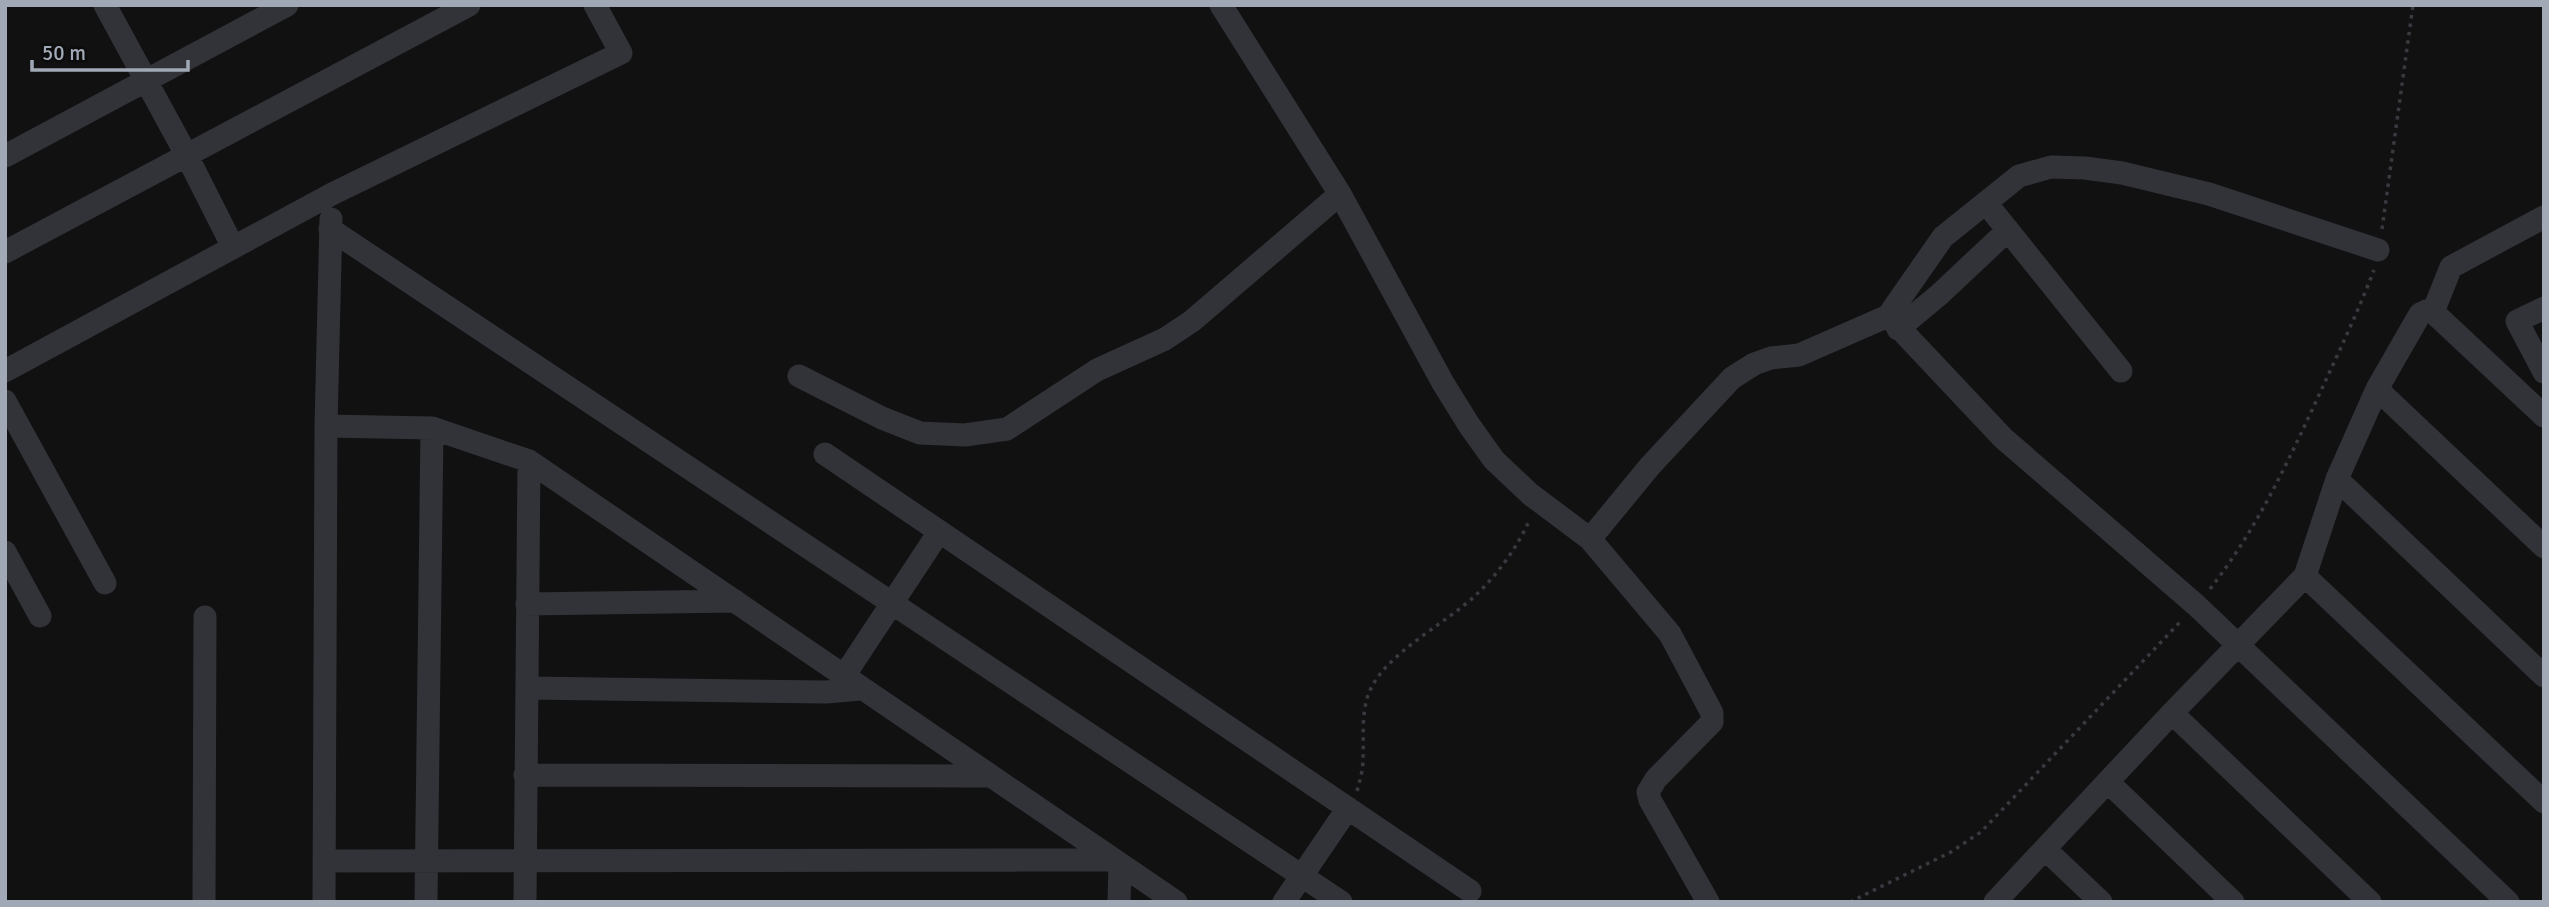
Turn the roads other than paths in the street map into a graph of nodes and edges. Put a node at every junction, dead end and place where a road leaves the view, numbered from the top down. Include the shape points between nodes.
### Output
1 (286, 5) edge
2 (469, 5) edge
3 (595, 5) edge
4 (1221, 5) edge
5 (112, 7) edge
6 (146, 80) junction
7 (5, 156) edge
8 (187, 156) junction
9 (332, 194) junction
10 (1340, 194) junction
11 (1986, 203) junction
12 (2544, 217) edge
13 (330, 229) junction
14 (2008, 230) junction
15 (233, 247) junction
16 (2378, 250) road end
17 (5, 252) edge
18 (2544, 308) edge
19 (2433, 312) junction
20 (1893, 323) junction
21 (5, 371) edge
22 (2121, 371) dead end
23 (2544, 372) edge
24 (799, 376) dead end
25 (2377, 389) junction
26 (5, 401) edge
27 (2544, 416) edge
28 (326, 426) junction
29 (432, 428) junction
30 (825, 454) dead end
31 (529, 461) junction
32 (2337, 479) junction
33 (939, 532) junction
34 (1590, 539) junction
35 (2544, 547) edge
36 (5, 552) edge
37 (2305, 576) junction
38 (11, 578) edge
39 (105, 583) dead end
40 (735, 601) junction
41 (892, 603) junction
42 (527, 604) junction
43 (40, 616) dead end
44 (205, 617) dead end
45 (2237, 646) junction
46 (2544, 676) edge
47 (853, 682) junction
48 (527, 688) junction
49 (2172, 713) junction
50 (526, 775) junction
51 (991, 776) junction
52 (2108, 782) junction
53 (2544, 802) edge
54 (1348, 808) junction
55 (2045, 849) junction
56 (324, 861) junction
57 (426, 861) junction
58 (525, 861) junction
59 (1117, 862) junction
60 (1302, 875) junction
61 (1470, 891) dead end
62 (204, 902) edge
63 (324, 902) edge
64 (426, 902) edge
65 (525, 902) edge
66 (1119, 902) edge
67 (1175, 902) edge
68 (1284, 902) edge
69 (1341, 902) edge
70 (1708, 902) edge
71 (1995, 902) edge
72 (2101, 902) edge
73 (2233, 902) edge
74 (2370, 902) edge
75 (2508, 902) edge

1 - 6 street
2 - 8 street
3 - 9 street via 621,53
4 - 10 street
5 - 6 street
6 - 7 street
6 - 8 street
8 - 15 street
8 - 17 street
9 - 13 street
9 - 15 street
10 - 24 street via 1192,321 1165,339 1097,370 1007,429 965,435 920,433
10 - 34 street via 1443,383 1494,460
11 - 14 street
11 - 16 street via 2019,176 2051,167 2085,167 2209,194
11 - 20 street via 1943,237
12 - 19 street via 2451,267
13 - 28 street
13 - 41 street
14 - 20 street via 1940,294
14 - 22 street
15 - 21 street
18 - 23 street via 2508,326
19 - 25 street via 2420,314
19 - 27 street
20 - 34 street via 1800,355 1754,363 1732,378
20 - 45 street via 2003,438
25 - 32 street
25 - 35 street
26 - 39 street
28 - 29 street
28 - 56 street
29 - 31 street
29 - 57 street
30 - 33 street
31 - 40 street
31 - 42 street
32 - 37 street
32 - 46 street
33 - 41 street
33 - 54 street
34 - 70 street via 1670,634 1712,713 1709,727 1648,792
36 - 38 street
37 - 45 street
37 - 53 street
38 - 43 street
40 - 42 street
40 - 47 street
41 - 47 street
41 - 60 street
42 - 48 street
44 - 62 street
45 - 49 street
45 - 75 street
47 - 48 street via 827,692
47 - 51 street
48 - 50 street
49 - 52 street
49 - 74 street
50 - 51 street
50 - 58 street
51 - 59 street
52 - 55 street
52 - 73 street
54 - 60 street
54 - 61 street
55 - 71 street
55 - 72 street
56 - 57 street
56 - 63 street
57 - 58 street
57 - 64 street
58 - 59 street
58 - 65 street
59 - 66 street
59 - 67 street
60 - 68 street
60 - 69 street

